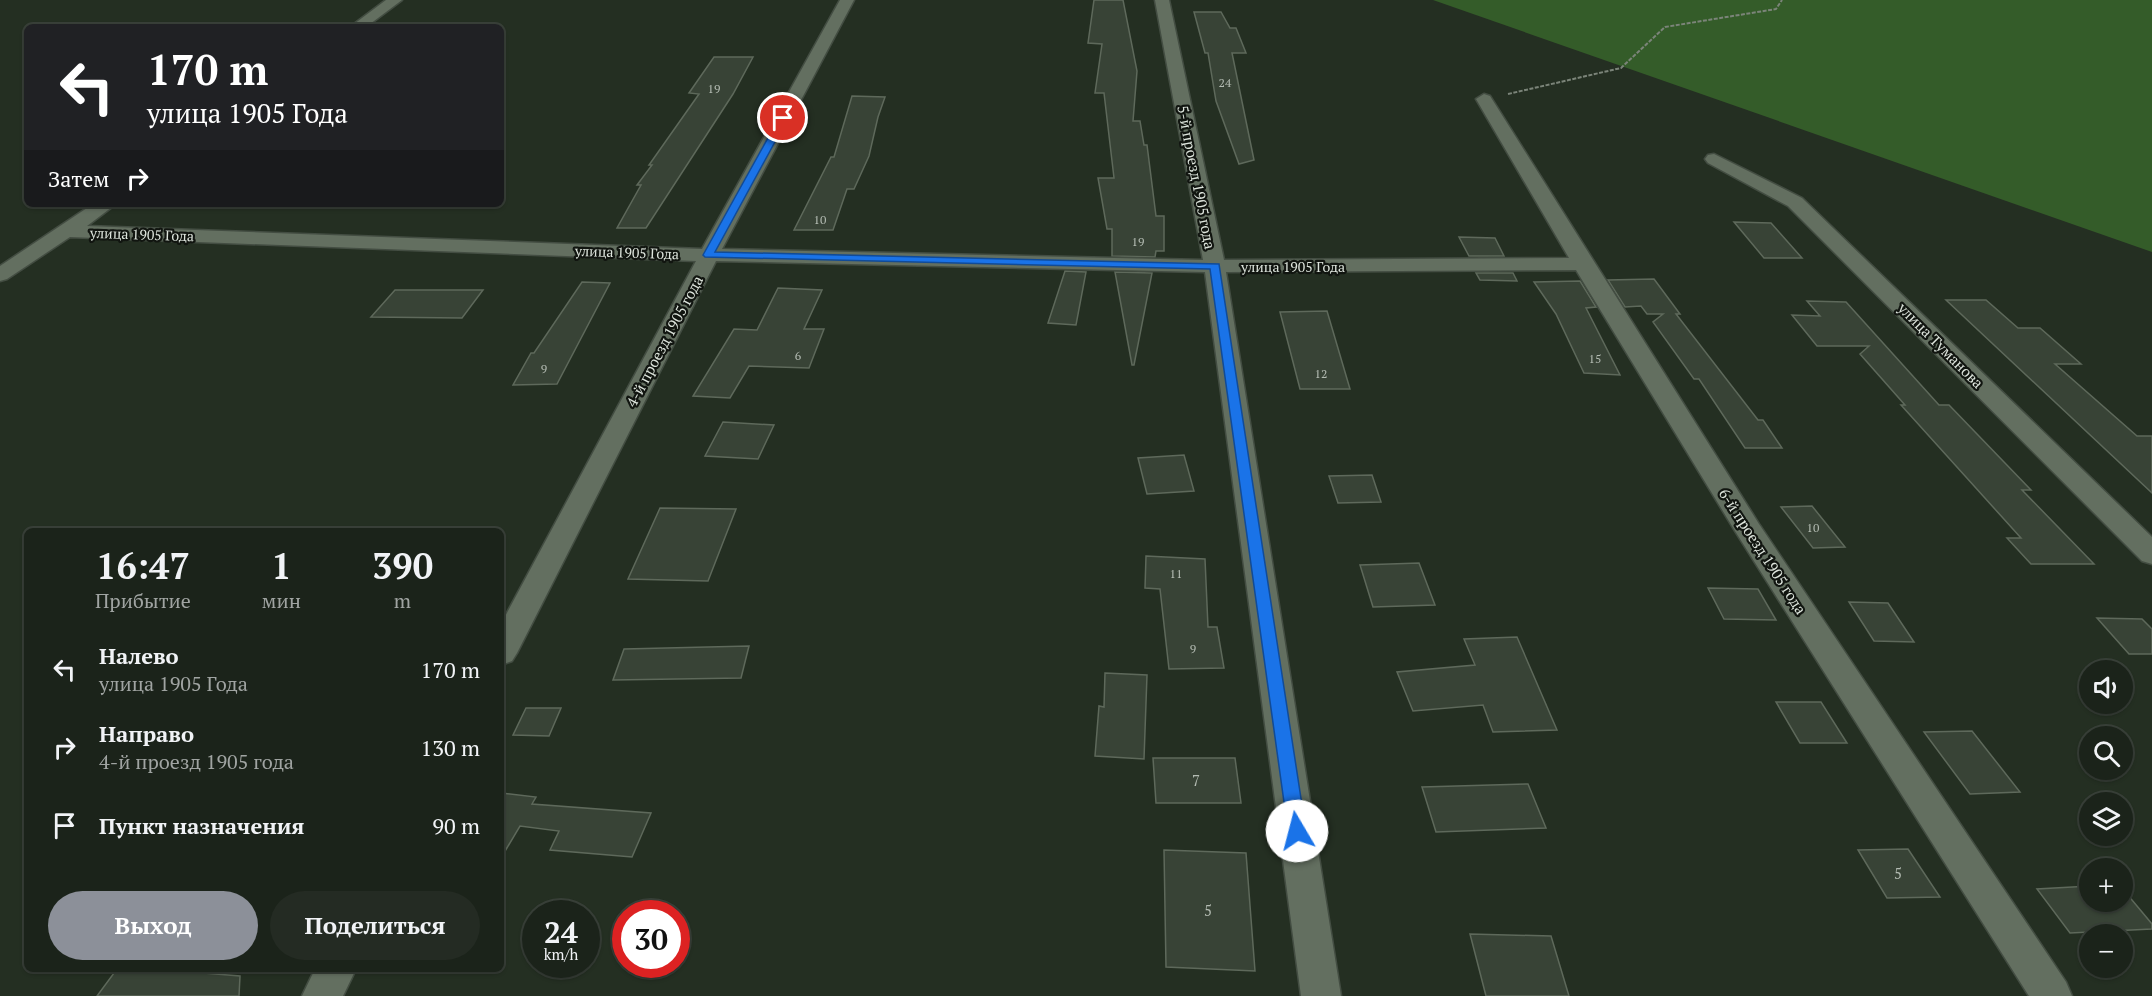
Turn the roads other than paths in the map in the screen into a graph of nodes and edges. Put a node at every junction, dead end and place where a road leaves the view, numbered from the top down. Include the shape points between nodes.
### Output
1 (395, 0) edge
2 (847, 0) edge
3 (1162, 0) edge
4 (361, 24) edge
5 (1484, 99) road end
6 (1714, 159) dead end
7 (102, 207) edge
8 (68, 231) junction
9 (709, 255) junction
10 (1583, 264) junction
11 (1215, 266) junction
12 (0, 275) edge
13 (2152, 554) edge
14 (504, 647) edge
15 (334, 972) edge
16 (322, 996) edge
17 (1322, 996) edge
18 (2052, 996) edge

1 - 4 street
2 - 9 street, 4-й проезд 1905 года
3 - 11 street, 5-й проезд 1905 года
5 - 10 street, 6-й проезд 1905 года
6 - 13 street, улица Туманова via 1795,202
7 - 8 street
8 - 9 street, улица 1905 Года
8 - 12 street
9 - 11 street, улица 1905 Года
9 - 14 street, 4-й проезд 1905 года
10 - 11 street, улица 1905 Года
10 - 18 street, 6-й проезд 1905 года via 1749,531
11 - 17 street, 5-й проезд 1905 года
15 - 16 street

